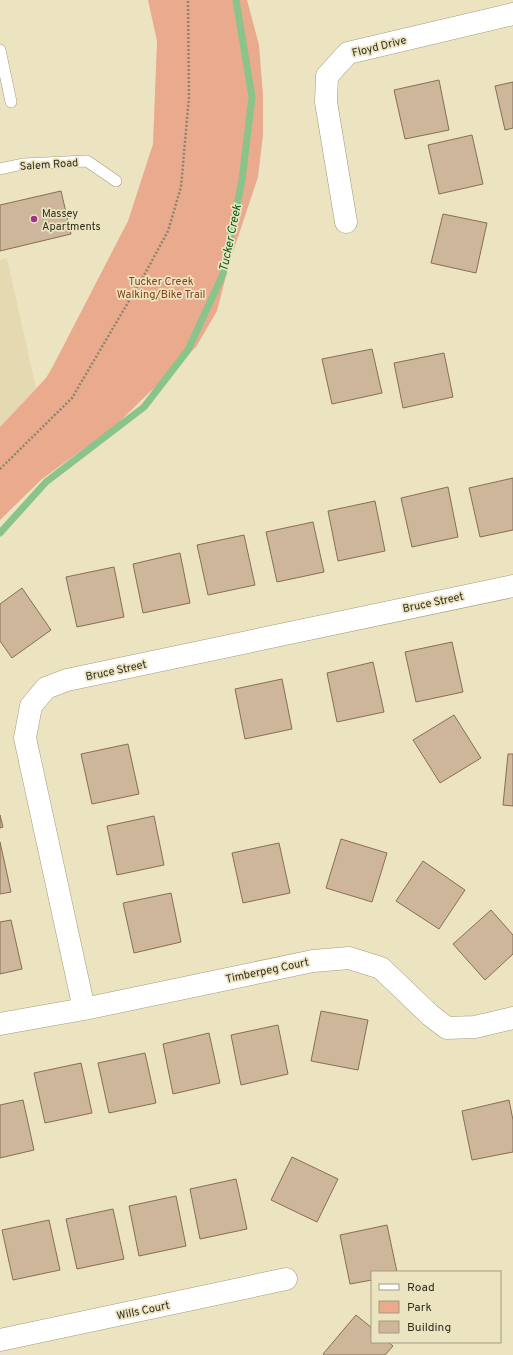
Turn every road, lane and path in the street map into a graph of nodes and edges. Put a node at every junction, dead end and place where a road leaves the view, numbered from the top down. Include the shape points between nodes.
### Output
1 (188, 0) edge
2 (513, 14) edge
3 (0, 50) edge
4 (11, 102) dead end
5 (0, 170) edge
6 (116, 181) dead end
7 (346, 222) dead end
8 (0, 469) edge
9 (513, 586) edge
10 (84, 1009) junction
11 (513, 1018) edge
12 (0, 1024) edge
13 (286, 1279) dead end
14 (0, 1340) edge

1 - 8 path via 189,97 181,187 168,231 72,398
2 - 7 street, Floyd Drive via 348,53 327,76 326,102
3 - 4 lane
5 - 6 lane, Salem Road via 23,164 87,161
9 - 10 street, Bruce Street via 67,680 46,688 31,706 25,738
10 - 11 street, Timberpeg Court via 313,961 349,958 381,968 447,1028 474,1027
10 - 12 street, Timberpeg Court
13 - 14 street, Wills Court

